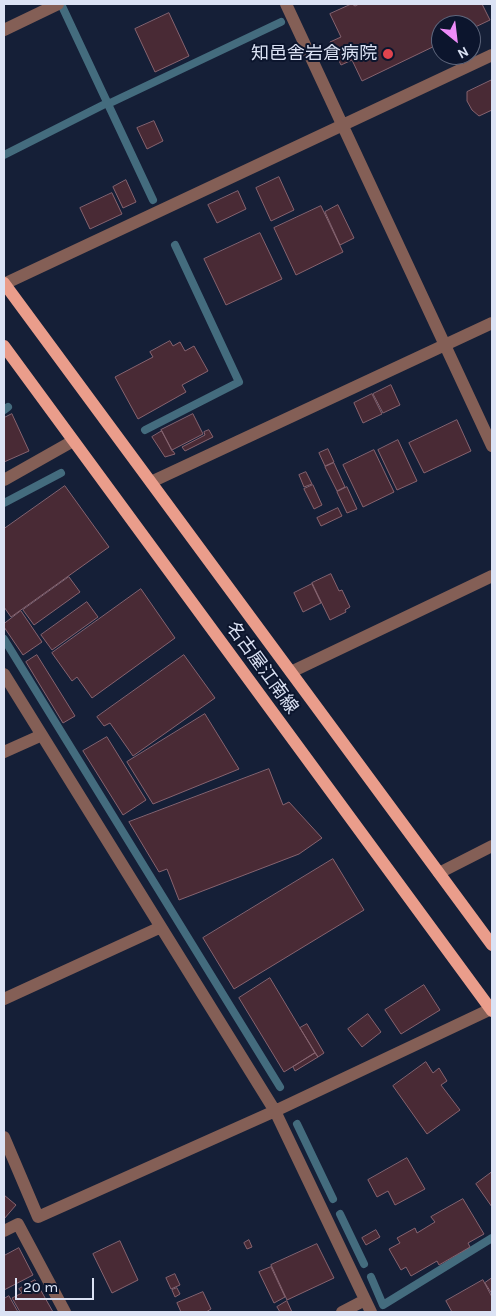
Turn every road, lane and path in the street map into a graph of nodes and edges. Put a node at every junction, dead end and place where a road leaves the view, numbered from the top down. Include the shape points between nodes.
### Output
1 (286, 4) edge
2 (55, 6) edge
3 (4, 30) edge
4 (492, 55) edge
5 (343, 125) junction
6 (4, 283) edge
7 (492, 323) edge
8 (445, 345) junction
9 (4, 346) edge
10 (73, 441) junction
11 (492, 446) edge
12 (4, 480) edge
13 (151, 482) junction
14 (492, 576) edge
15 (291, 672) junction
16 (4, 674) edge
17 (42, 735) junction
18 (4, 752) edge
19 (492, 846) edge
20 (439, 873) junction
21 (161, 927) junction
22 (492, 945) edge
23 (4, 999) edge
24 (492, 1010) edge
25 (275, 1111) junction
26 (4, 1137) edge
27 (4, 1232) edge
28 (365, 1300) junction
29 (65, 1312) edge
30 (342, 1312) edge
31 (371, 1312) edge

1 - 5 street
2 - 3 street
4 - 5 street
5 - 6 street
5 - 8 street
6 - 13 main road, 名古屋江南線
7 - 8 street
8 - 11 street
8 - 13 street
9 - 10 main road, 名古屋江南線
10 - 12 street
10 - 24 main road, 名古屋江南線
13 - 15 main road, 名古屋江南線
14 - 15 street
15 - 20 main road, 名古屋江南線
16 - 17 street
17 - 18 street
17 - 21 street
19 - 20 street
20 - 22 main road, 名古屋江南線
21 - 23 street
21 - 25 street
24 - 25 street
25 - 26 street via 38,1216
25 - 28 street
27 - 29 street via 18,1224
28 - 30 street
28 - 31 street

